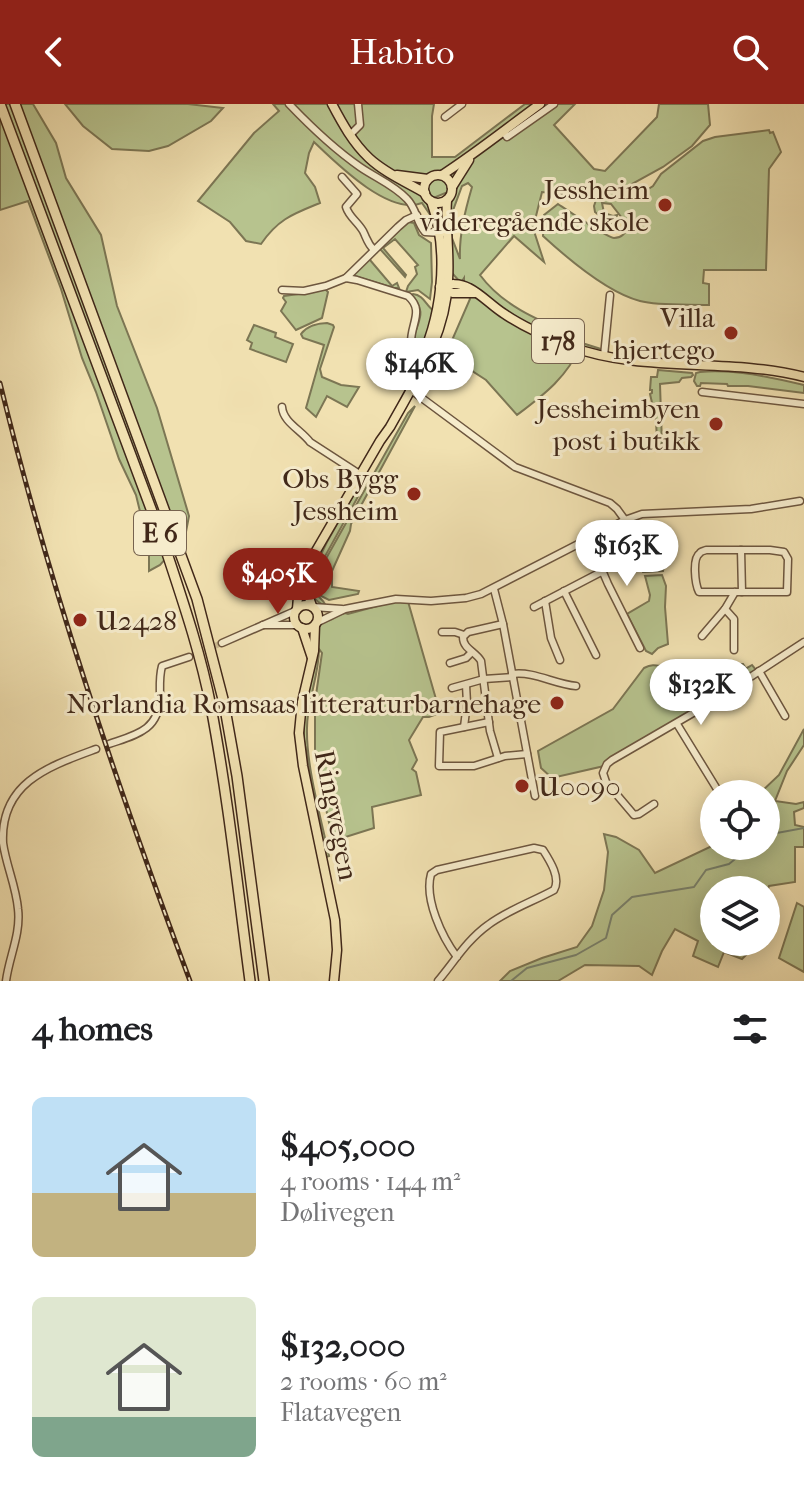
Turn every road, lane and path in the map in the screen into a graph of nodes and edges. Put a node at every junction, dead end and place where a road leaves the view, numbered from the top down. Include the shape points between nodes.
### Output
1 (0, 104) edge
2 (15, 104) edge
3 (289, 104) edge
4 (332, 104) edge
5 (358, 104) edge
6 (462, 104) edge
7 (540, 104) edge
8 (554, 104) edge
9 (445, 117) dead end
10 (505, 134) junction
11 (350, 135) junction
12 (471, 156) junction
13 (393, 174) junction
14 (442, 175) junction
15 (342, 177) dead end
16 (428, 179) junction
17 (452, 187) junction
18 (425, 193) junction
19 (447, 200) junction
20 (431, 201) junction
21 (417, 215) junction
22 (442, 233) junction
23 (374, 250) junction
24 (346, 278) junction
25 (445, 288) junction
26 (282, 290) dead end
27 (610, 295) dead end
28 (426, 352) junction
29 (604, 356) junction
30 (804, 377) edge
31 (411, 390) junction
32 (702, 392) dead end
33 (804, 404) edge
34 (282, 407) dead end
35 (380, 441) junction
36 (361, 475) junction
37 (803, 501) edge
38 (625, 520) junction
39 (589, 540) junction
40 (741, 550) junction
41 (307, 567) junction
42 (603, 571) junction
43 (494, 589) junction
44 (564, 591) junction
45 (738, 592) junction
46 (545, 601) junction
47 (313, 607) junction
48 (534, 607) dead end
49 (345, 609) junction
50 (725, 609) junction
51 (296, 610) junction
52 (316, 624) junction
53 (503, 624) junction
54 (263, 625) junction
55 (299, 627) junction
56 (442, 632) dead end
57 (464, 635) junction
58 (702, 636) dead end
59 (804, 642) edge
60 (222, 643) tunnel mouth
61 (640, 648) dead end
62 (734, 650) dead end
63 (472, 652) junction
64 (596, 655) dead end
65 (189, 657) tunnel mouth
66 (312, 658) junction
67 (560, 660) dead end
68 (450, 663) dead end
69 (759, 671) junction
70 (512, 675) junction
71 (484, 679) junction
72 (466, 685) junction
73 (576, 686) dead end
74 (452, 688) dead end
75 (785, 716) dead end
76 (489, 722) junction
77 (677, 724) junction
78 (464, 727) junction
79 (109, 744) dead end
80 (96, 749) dead end
81 (527, 754) junction
82 (498, 758) junction
83 (711, 780) edge
84 (535, 796) dead end
85 (654, 804) dead end
86 (457, 957) junction
87 (6, 981) edge
88 (250, 981) edge
89 (264, 981) edge
90 (334, 981) edge
91 (438, 981) edge

1 - 88 highway, E 6 via 183,602 223,778
2 - 89 highway, E 6 via 197,599 227,717
3 - 21 street via 335,148 400,192
4 - 11 main road
5 - 11 street via 360,125
6 - 9 street
7 - 10 main road
8 - 10 street
10 - 12 main road
11 - 13 main road via 368,157
12 - 14 main road
12 - 17 main road
13 - 16 main road
13 - 18 main road
14 - 16 main road
14 - 17 main road
15 - 23 street via 357,194 347,213
16 - 18 main road
17 - 19 main road
18 - 20 main road
19 - 20 main road
19 - 22 main road
20 - 22 main road
21 - 22 street via 425,232
21 - 23 street
22 - 25 main road
23 - 24 street
24 - 26 street via 304,291
24 - 28 street via 412,299 417,313 411,344
25 - 28 main road via 439,332
25 - 29 main road, 178 via 468,287 531,329
27 - 29 street
28 - 31 main road
28 - 35 main road
29 - 30 main road, 178
31 - 35 main road
31 - 38 street via 515,467 610,503
32 - 33 street
34 - 36 street via 284,417 310,442
35 - 36 main road
36 - 41 main road
37 - 38 street via 649,513
38 - 39 street
39 - 42 street
39 - 43 street
40 - 45 street
40 - 45 street via 706,550 696,557 699,592
40 - 45 street via 784,552 787,592
41 - 47 main road via 305,587
41 - 51 main road
42 - 44 street
42 - 61 street
43 - 49 street via 466,598 396,599
43 - 53 street
44 - 46 street
44 - 64 street
45 - 50 street
46 - 48 street
46 - 67 street
47 - 49 street
47 - 51 main road
47 - 52 main road
49 - 52 street
50 - 58 street
50 - 62 street via 734,619
51 - 54 street
51 - 55 main road
52 - 55 main road
52 - 66 main road, Ringvegen
53 - 57 street
53 - 70 street
54 - 55 street
54 - 60 street
55 - 66 main road
56 - 57 street
57 - 63 street
59 - 69 street
63 - 68 street
63 - 71 street via 481,661
65 - 79 street via 162,666 160,702 150,725
66 - 90 main road, Ringvegen via 300,744 335,920
69 - 75 street
69 - 77 street
70 - 71 street
70 - 73 street via 524,673
70 - 81 street
71 - 72 street
71 - 76 street
72 - 74 street
72 - 78 street
76 - 78 street
76 - 82 street
77 - 83 street
77 - 85 street via 612,760 603,773 634,815
78 - 82 street via 440,732 439,766 474,766
80 - 87 street via 38,772 5,808 3,845 19,926
81 - 82 street
81 - 84 street
86 - 86 street via 487,926 554,890 557,878 543,850 432,873 436,919
86 - 91 street

